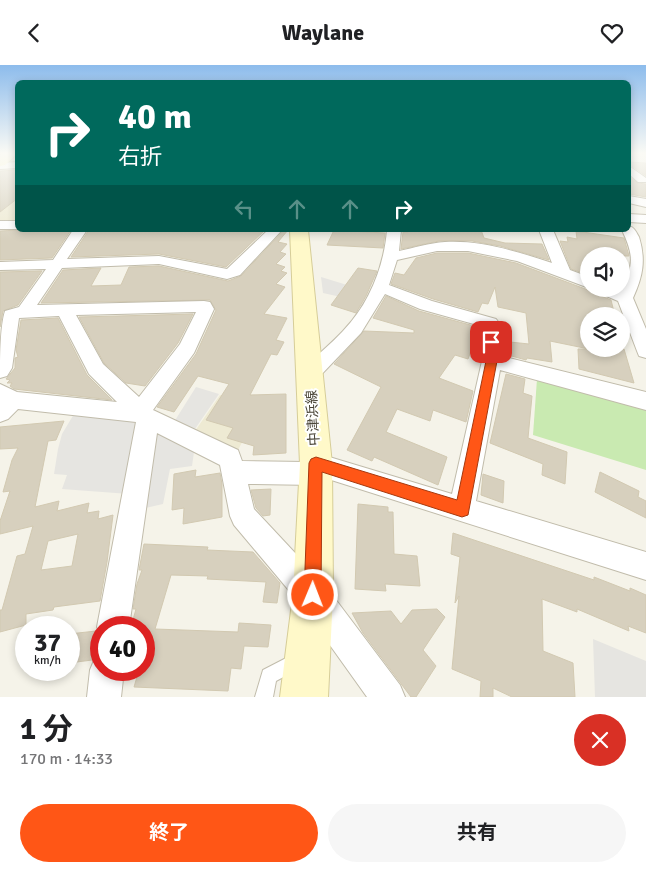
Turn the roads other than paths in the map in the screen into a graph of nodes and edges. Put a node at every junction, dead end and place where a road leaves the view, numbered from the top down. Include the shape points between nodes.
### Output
1 (631, 200) edge
2 (646, 203) edge
3 (631, 211) edge
4 (0, 225) edge
5 (15, 225) edge
6 (637, 227) edge
7 (79, 232) edge
8 (273, 232) edge
9 (299, 232) edge
10 (394, 232) edge
11 (547, 232) edge
12 (392, 257) junction
13 (56, 264) junction
14 (0, 266) edge
15 (563, 272) junction
16 (580, 279) edge
17 (380, 287) junction
18 (625, 298) joint
19 (26, 311) junction
20 (68, 311) junction
21 (646, 351) edge
22 (492, 361) junction
23 (0, 371) edge
24 (311, 373) junction
25 (646, 401) edge
26 (4, 402) edge
27 (144, 415) junction
28 (316, 469) junction
29 (233, 472) junction
30 (462, 509) junction
31 (646, 566) edge
32 (313, 595) junction
33 (114, 616) edge
34 (308, 654) junction
35 (106, 681) edge
36 (104, 697) edge
37 (264, 697) edge
38 (304, 697) edge
39 (388, 697) edge

1 - 2 street
3 - 6 street
4 - 5 street
6 - 18 street via 642,261
7 - 13 street
8 - 13 street via 235,272 159,260
9 - 24 street, 中津浜線
10 - 12 street
11 - 15 street
12 - 15 street via 451,246 479,247
12 - 17 street
13 - 14 street
13 - 19 street
15 - 16 street
17 - 22 street via 426,305 490,323
17 - 24 street via 356,329
18 - 21 street
19 - 20 street
19 - 23 street via 10,315
20 - 27 street via 67,315 96,369
20 - 27 street via 206,309 188,348
22 - 25 street
22 - 30 street
24 - 28 street, 中津浜線
26 - 27 street
27 - 29 street via 230,458
27 - 33 street via 145,451
28 - 29 street
28 - 30 street
28 - 32 street, 中津浜線
29 - 32 street via 243,516
30 - 31 street
32 - 34 street, 中津浜線
32 - 39 street
34 - 37 lane via 269,676
34 - 38 street, 中津浜線
35 - 36 street

